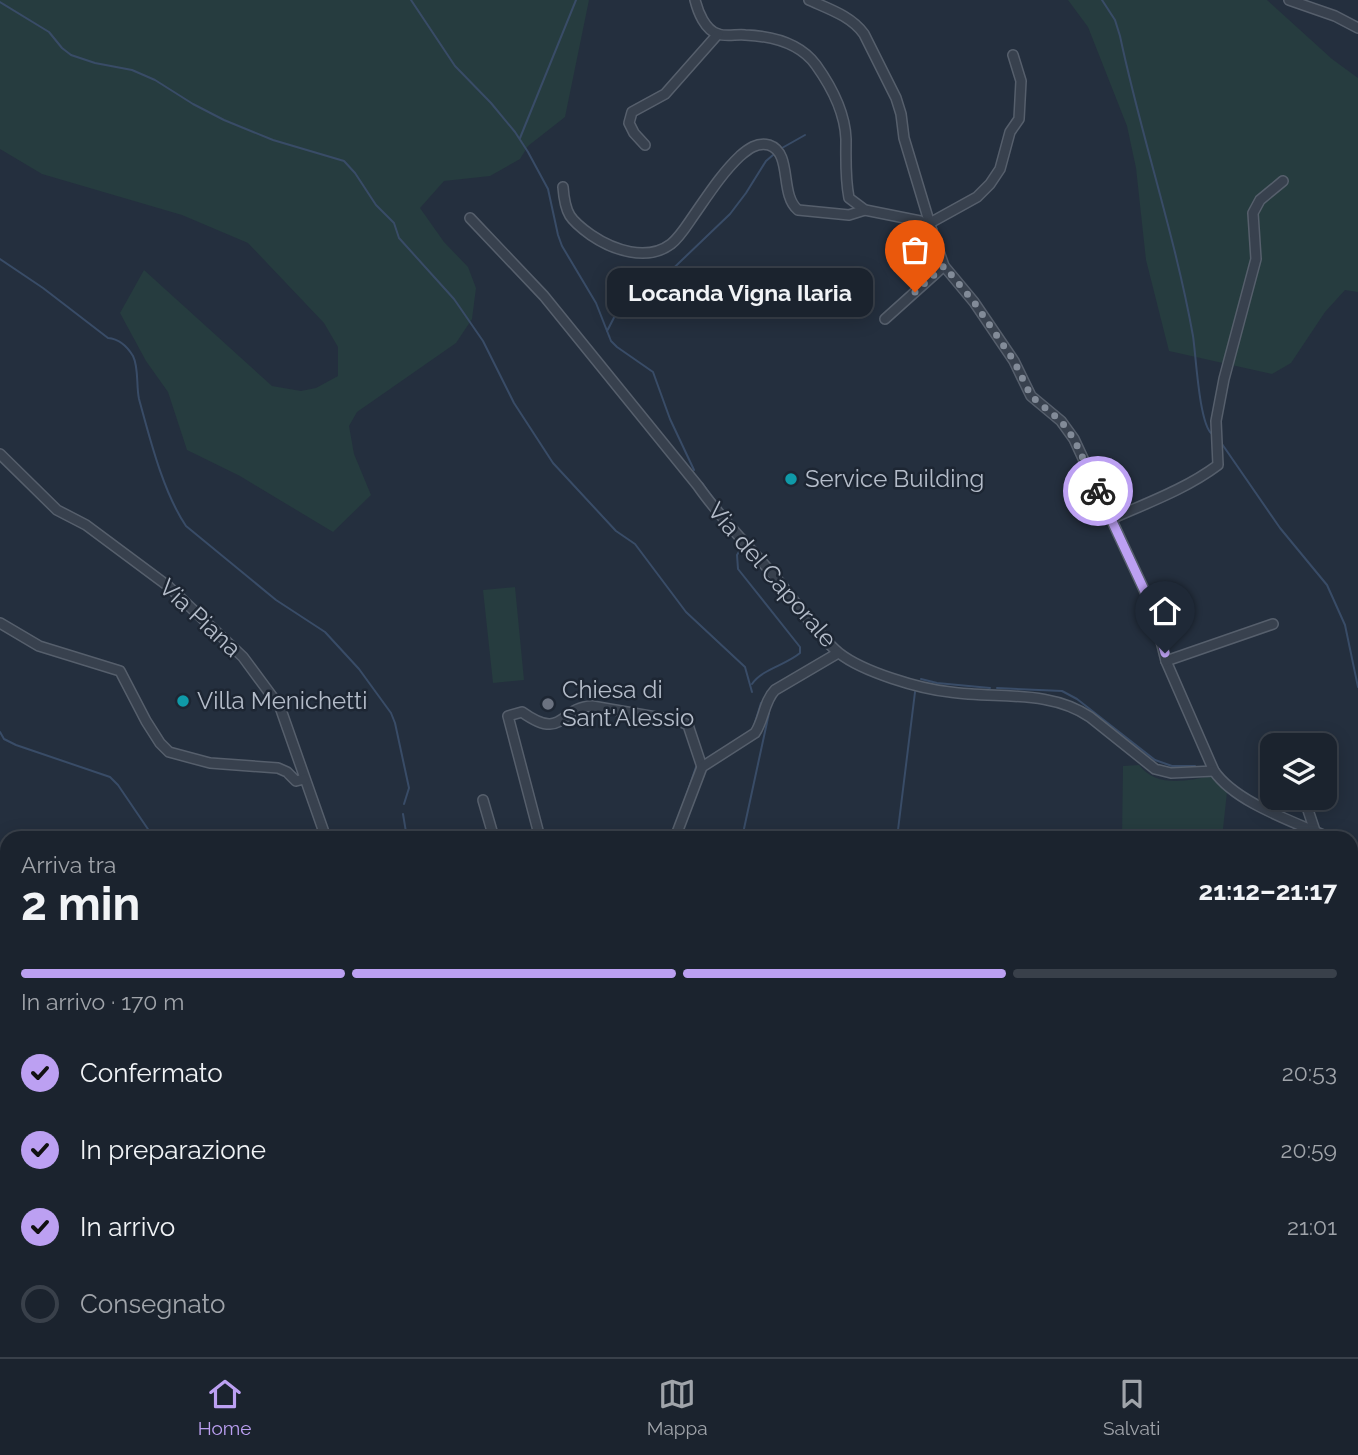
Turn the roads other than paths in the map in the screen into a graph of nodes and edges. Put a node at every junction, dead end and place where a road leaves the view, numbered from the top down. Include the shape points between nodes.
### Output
1 (695, 0) edge
2 (810, 0) edge
3 (1289, 0) edge
4 (1358, 28) edge
5 (718, 34) junction
6 (1013, 55) dead end
7 (645, 145) dead end
8 (1283, 181) dead end
9 (563, 187) dead end
10 (865, 210) junction
11 (470, 218) dead end
12 (931, 227) junction
13 (944, 266) junction
14 (885, 319) dead end
15 (0, 454) edge
16 (1111, 519) junction
17 (0, 623) edge
18 (1273, 624) dead end
19 (838, 653) junction
20 (1166, 660) junction
21 (702, 767) junction
22 (1214, 771) junction
23 (304, 779) junction
24 (483, 800) dead end
25 (1308, 810) edge
26 (323, 831) edge
27 (492, 831) edge
28 (538, 831) edge
29 (678, 831) edge
30 (1315, 831) joint

1 - 5 street via 707,27
2 - 12 street via 844,16 864,34 896,98
3 - 4 street
5 - 7 street via 665,94 632,112 629,123
5 - 10 street via 772,37 796,47 816,64 839,105 846,136 849,198
6 - 12 street via 1021,81 1019,119 1010,132 1000,169 977,197
8 - 16 street via 1259,200 1253,213 1256,259 1216,421 1218,464 1172,492
9 - 10 street via 567,214 573,221 599,240 634,253 653,253 671,244 734,163 756,146 777,150 791,204 798,210 849,215
10 - 12 street
11 - 19 street, Via del Caporale via 544,296 720,517
12 - 13 street
13 - 14 street
13 - 16 street via 1014,361 1031,396 1061,421 1074,439
15 - 23 street, Via Piana via 57,510 86,525 168,586 243,657 280,708
16 - 20 street via 1153,609
17 - 23 street via 39,646 120,671 146,721 169,752 210,763 278,768 296,781
18 - 20 street
19 - 21 street via 775,690 755,733
19 - 22 street, Via del Caporale via 860,666 928,689 1055,700 1079,709 1155,769 1171,774
20 - 22 street
21 - 28 street via 692,732 679,721 592,706 579,708 561,722 544,724 522,712 512,714
21 - 29 street
22 - 30 street via 1241,797
23 - 26 street, Via Piana
24 - 27 street
25 - 30 street

